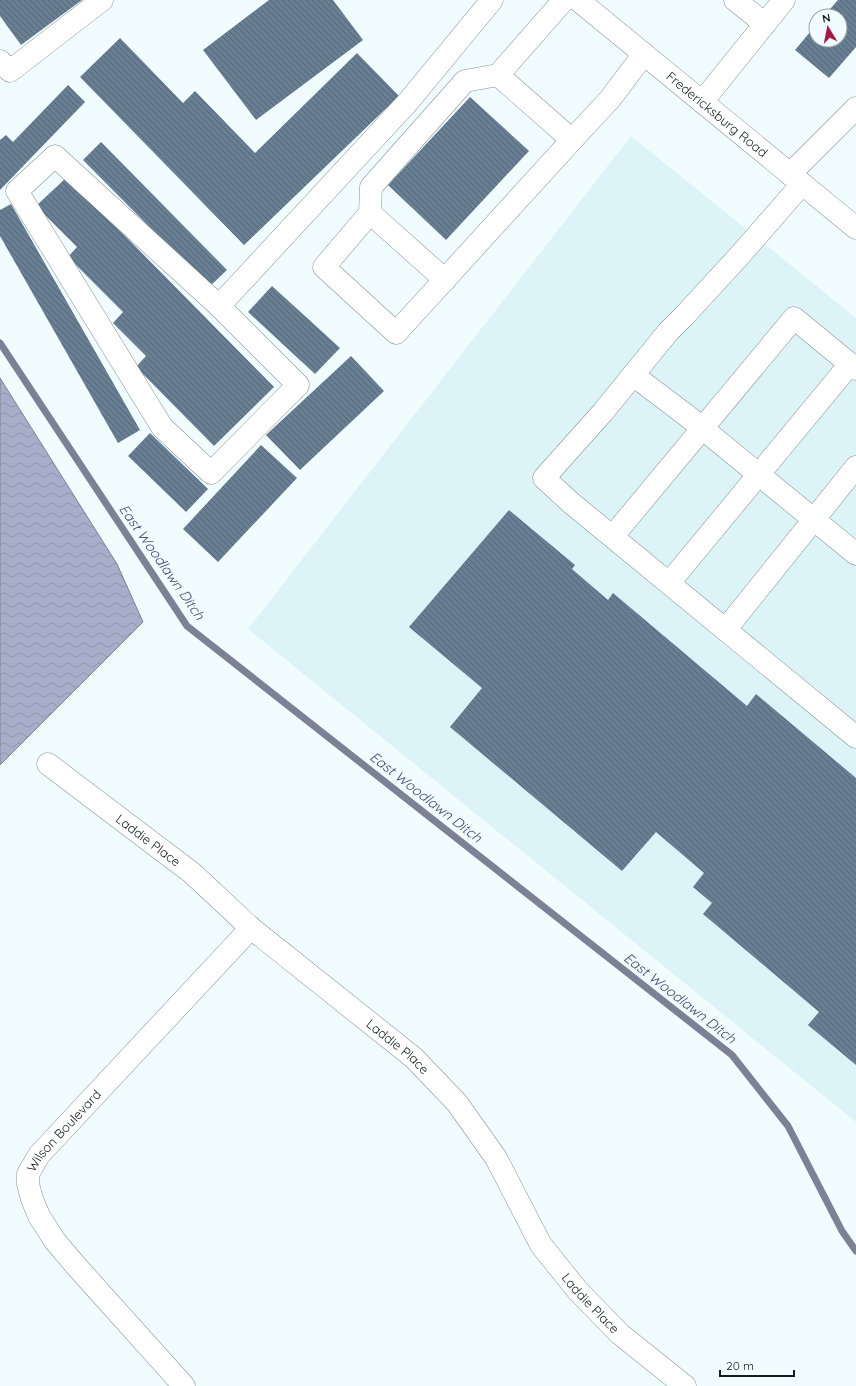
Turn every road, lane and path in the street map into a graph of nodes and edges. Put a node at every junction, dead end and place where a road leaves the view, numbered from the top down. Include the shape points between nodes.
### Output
1 (102, 0) edge
2 (492, 0) edge
3 (564, 0) edge
4 (578, 0) edge
5 (735, 0) edge
6 (784, 0) edge
7 (765, 24) junction
8 (644, 54) junction
9 (0, 61) edge
10 (498, 74) junction
11 (702, 102) junction
12 (856, 108) edge
13 (572, 140) junction
14 (796, 179) junction
15 (370, 213) junction
16 (856, 228) edge
17 (445, 280) junction
18 (219, 306) junction
19 (853, 367) edge
20 (633, 375) junction
21 (702, 429) junction
22 (856, 467) edge
23 (759, 475) junction
24 (814, 520) junction
25 (612, 536) junction
26 (856, 554) edge
27 (669, 583) junction
28 (726, 629) junction
29 (856, 737) edge
30 (48, 764) dead end
31 (251, 928) junction
32 (184, 1386) edge
33 (685, 1386) edge

1 - 9 street via 10,72
2 - 18 street via 407,104
3 - 10 street
4 - 8 street, Fredericksburg Road
5 - 7 street
6 - 7 street
7 - 11 street
8 - 11 street, Fredericksburg Road
8 - 13 street via 610,99
10 - 13 street
10 - 15 street via 465,81 371,187
11 - 14 street, Fredericksburg Road
12 - 14 street
13 - 17 street
14 - 16 street, Fredericksburg Road
14 - 20 street
15 - 17 street
15 - 17 street via 324,267 396,333
18 - 18 street via 55,156 17,191 162,427 211,473 298,385
19 - 21 street via 794,318
19 - 23 street
20 - 21 street
20 - 25 street via 544,478
21 - 23 street
21 - 25 street
22 - 24 street
23 - 24 street
23 - 27 street
24 - 26 street
24 - 28 street
25 - 27 street
27 - 28 street
28 - 29 street
30 - 31 street, Laddie Place via 192,873
31 - 32 street, Wilson Boulevard via 39,1155 28,1174 28,1184 39,1216 55,1241
31 - 33 street, Laddie Place via 414,1058 457,1103 496,1158 541,1245 578,1291 620,1334

